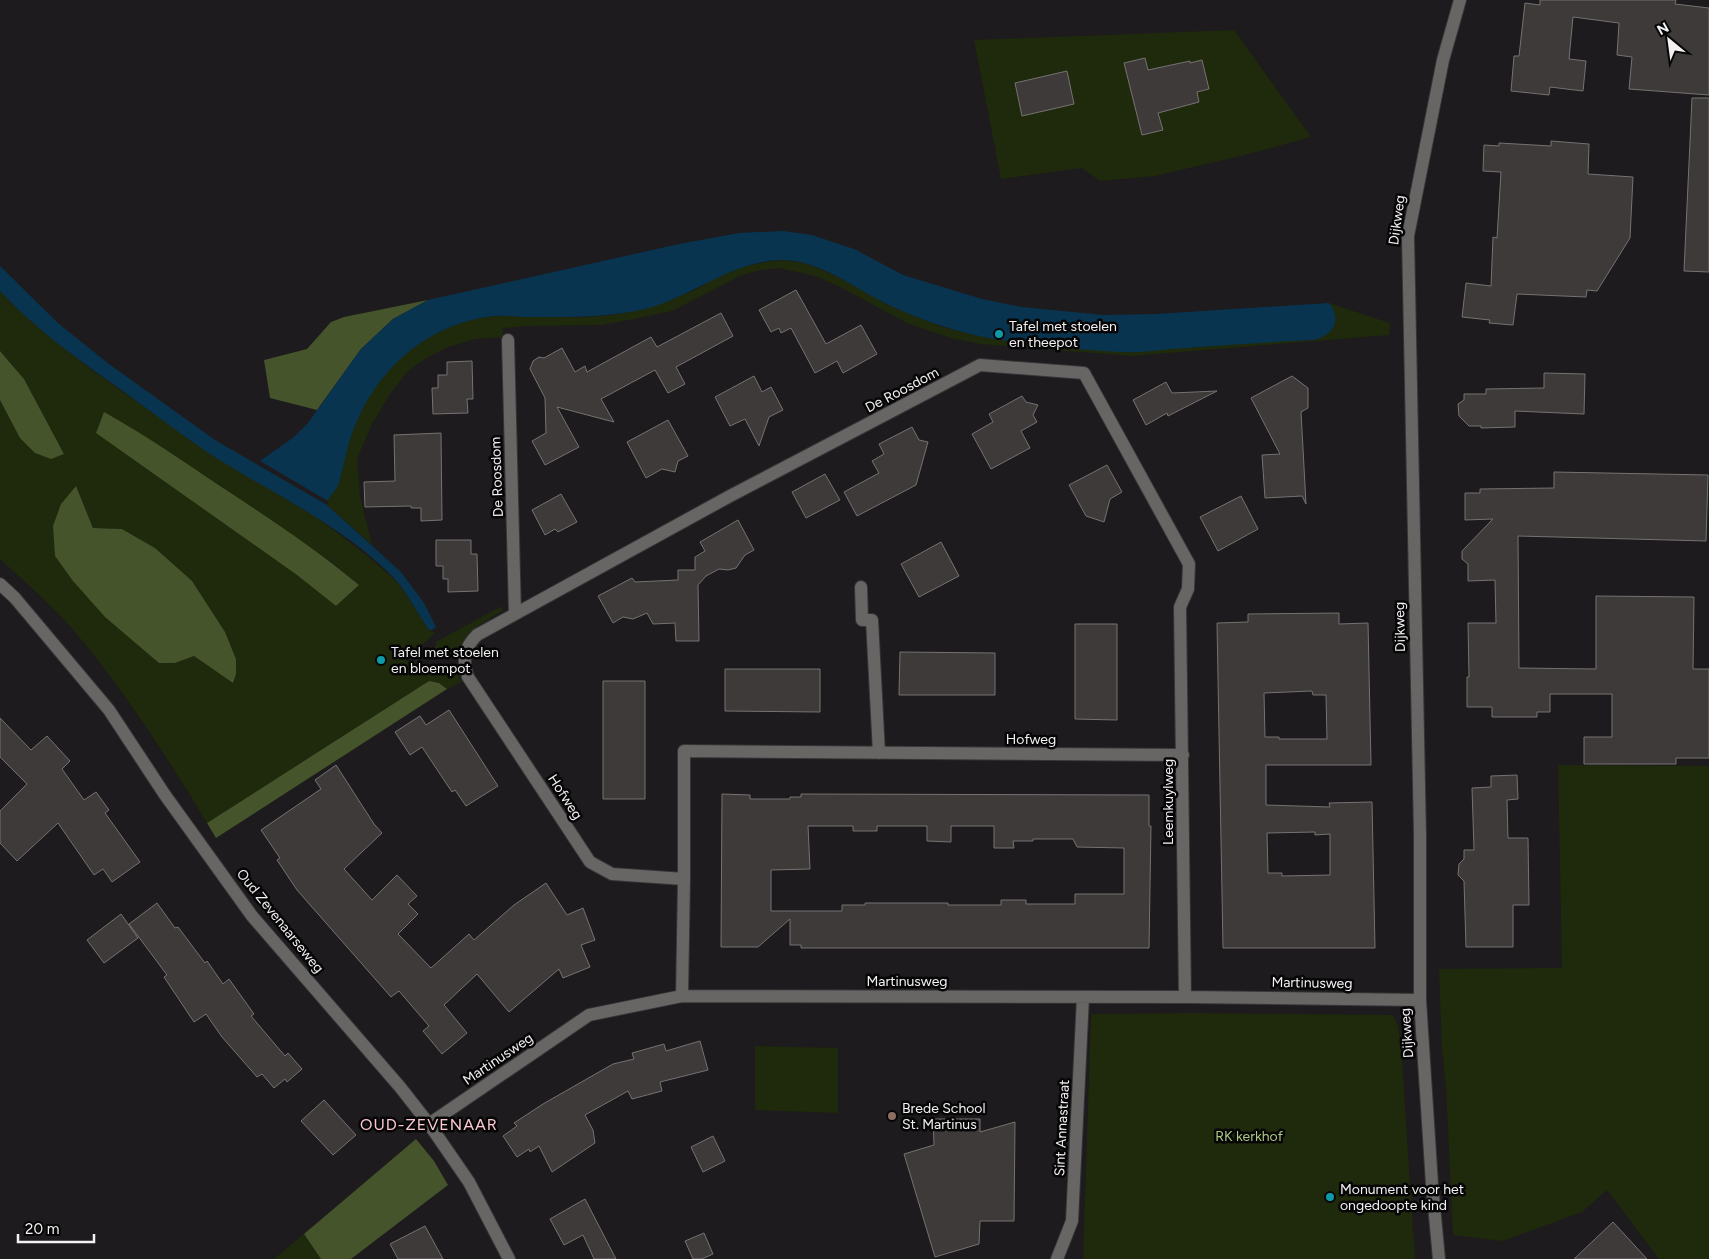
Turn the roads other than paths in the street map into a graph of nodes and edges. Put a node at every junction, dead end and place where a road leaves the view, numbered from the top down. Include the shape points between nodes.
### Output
1 (1460, 0) edge
2 (508, 340) dead end
3 (0, 584) edge
4 (861, 587) dead end
5 (1180, 607) joint
6 (515, 614) junction
7 (464, 666) joint
8 (879, 753) junction
9 (1183, 755) junction
10 (684, 879) junction
11 (682, 996) junction
12 (1083, 996) junction
13 (1184, 997) junction
14 (1420, 1000) junction
15 (430, 1124) junction
16 (509, 1259) edge
17 (1057, 1259) edge
18 (1439, 1259) edge

1 - 14 street, Dijkweg via 1443,60 1408,236 1420,835
2 - 6 street, De Roosdom
3 - 15 street, Oud Zevenaarseweg via 109,710 252,916
4 - 8 street via 862,620 872,620
5 - 6 street, De Roosdom via 1188,589 1189,564 1084,373 980,365 730,496
5 - 9 street, Leemkuylweg
6 - 7 street, De Roosdom via 470,642
7 - 10 street, Hofweg via 477,691 590,862 612,874
8 - 9 street, Hofweg
8 - 10 street, Hofweg via 684,752
9 - 13 street, Leemkuylweg
10 - 11 street, Hofweg
11 - 12 street, Martinusweg
11 - 15 street, Martinusweg via 589,1015
12 - 13 street, Martinusweg
12 - 17 street, Sint Annastraat via 1072,1221
13 - 14 street, Martinusweg
14 - 18 street, Dijkweg
15 - 16 street, Oud Zevenaarseweg via 469,1182

